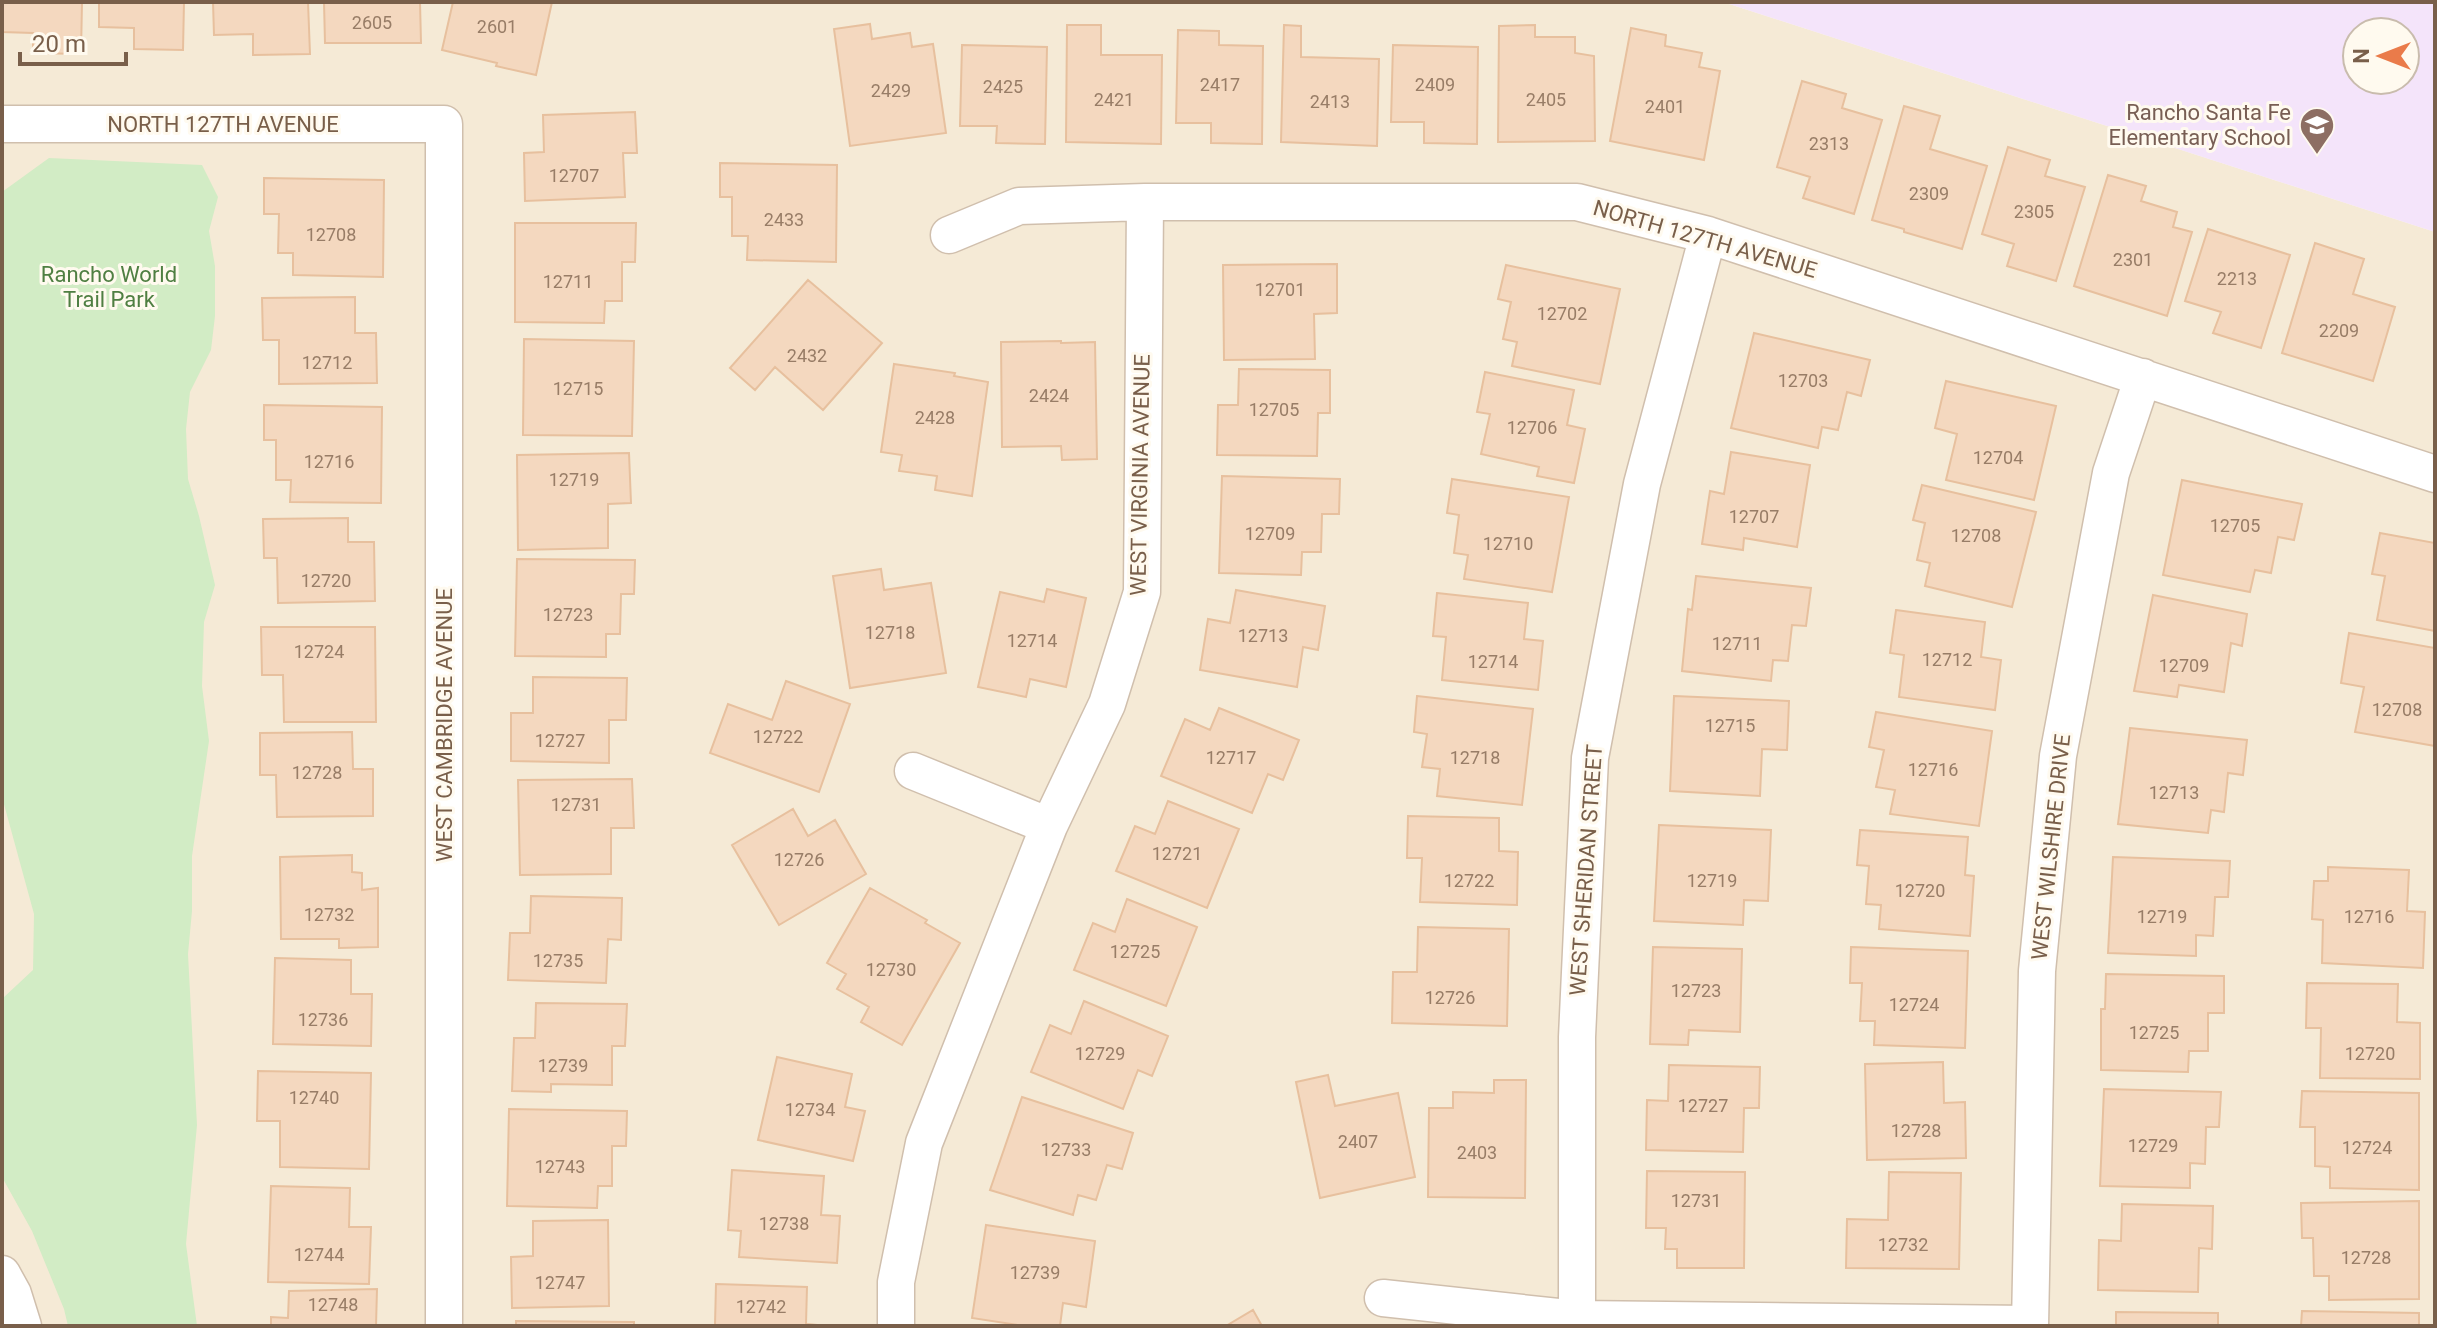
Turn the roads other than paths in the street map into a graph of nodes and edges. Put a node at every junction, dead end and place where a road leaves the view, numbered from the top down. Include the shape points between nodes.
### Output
1 (2, 124) edge
2 (444, 124) joint
3 (1145, 202) junction
4 (949, 235) dead end
5 (1708, 235) junction
6 (2143, 377) junction
7 (2435, 474) edge
8 (913, 771) dead end
9 (1049, 826) junction
10 (2, 1274) edge
11 (1383, 1298) dead end
12 (1577, 1323) edge
13 (2030, 1325) edge
14 (23, 1326) edge
15 (444, 1326) edge
16 (896, 1326) edge

1 - 2 street, NORTH 127TH AVENUE
2 - 15 street, WEST CAMBRIDGE AVENUE
3 - 4 street, NORTH 127TH AVENUE via 1019,206
3 - 5 street, NORTH 127TH AVENUE via 1577,202
3 - 9 street, WEST VIRGINIA AVENUE via 1142,592 1107,704
5 - 6 street, NORTH 127TH AVENUE
5 - 12 street, WEST SHERIDAN STREET via 1642,484 1590,758 1577,1037
6 - 7 street, NORTH 127TH AVENUE
6 - 13 street, WEST WILSHIRE DRIVE via 2111,473 2058,756 2037,971
8 - 9 street
9 - 16 street, WEST VIRGINIA AVENUE via 924,1143 896,1282
10 - 14 street
11 - 12 street
12 - 13 street

